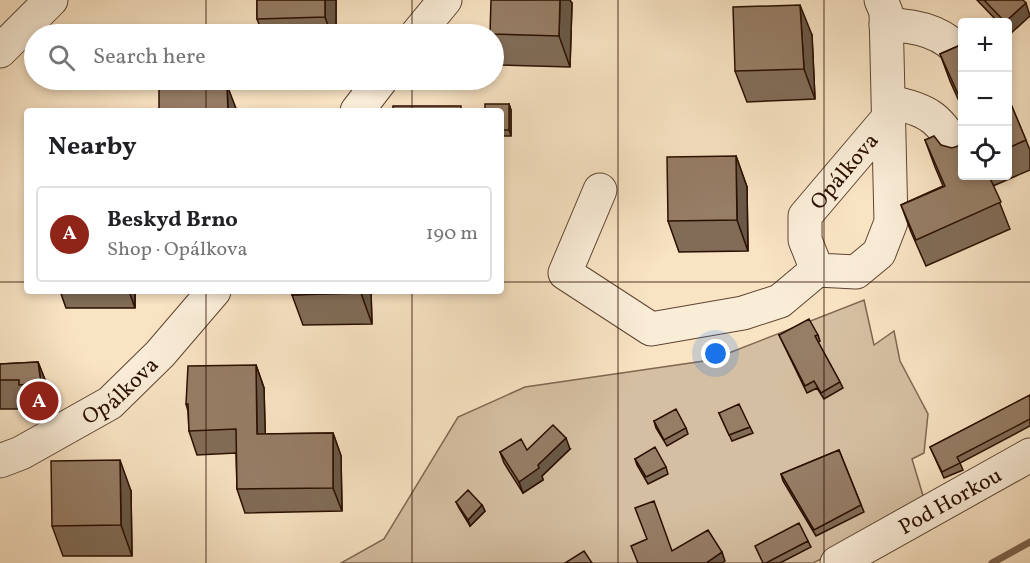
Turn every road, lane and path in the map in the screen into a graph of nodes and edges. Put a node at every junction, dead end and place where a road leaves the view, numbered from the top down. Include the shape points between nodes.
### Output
1 (445, 0) edge
2 (43, 2) edge
3 (884, 12) edge
4 (425, 24) edge
5 (0, 51) edge
6 (958, 51) edge
7 (373, 90) edge
8 (359, 108) edge
9 (889, 110) junction
10 (958, 150) edge
11 (600, 190) dead end
12 (817, 270) junction
13 (211, 294) edge
14 (1030, 454) edge
15 (0, 461) edge
16 (837, 563) edge

1 - 4 street
2 - 5 street
3 - 6 street via 935,33
3 - 9 street, Opálkova
7 - 8 street
9 - 10 street via 918,107 950,135
9 - 12 street, Opálkova via 806,216 805,240
9 - 12 street, Opálkova via 891,222 879,253 856,272
11 - 12 street via 566,273 651,329 743,313 780,301
13 - 15 street, Opálkova via 160,354 110,403
14 - 16 street, Pod Horkou

